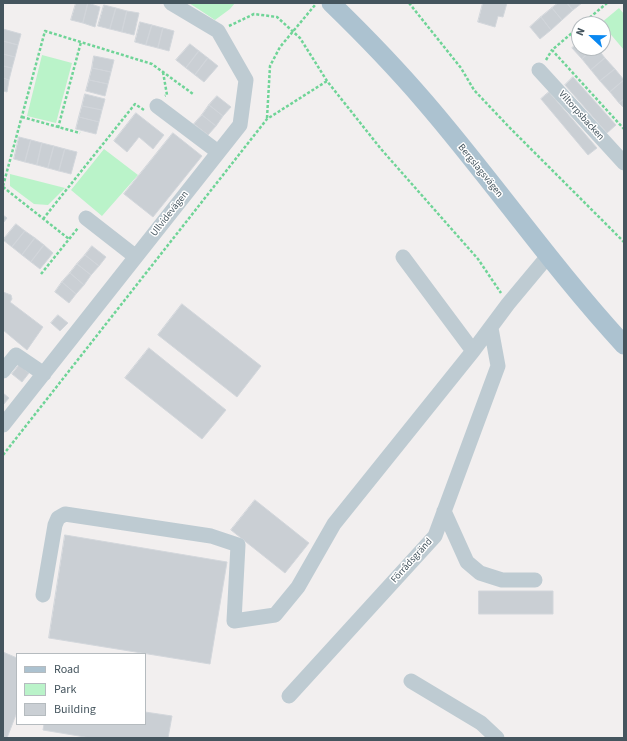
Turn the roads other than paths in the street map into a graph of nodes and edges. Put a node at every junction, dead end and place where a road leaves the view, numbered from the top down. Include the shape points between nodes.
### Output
1 (171, 3) edge
2 (331, 3) edge
3 (539, 70) dead end
4 (157, 106) road end
5 (218, 152) junction
6 (624, 163) edge
7 (86, 218) road end
8 (548, 256) junction
9 (136, 257) junction
10 (403, 257) dead end
11 (491, 328) junction
12 (624, 345) edge
13 (473, 351) junction
14 (3, 371) edge
15 (44, 374) junction
16 (3, 425) edge
17 (444, 512) junction
18 (535, 580) dead end
19 (43, 594) dead end
20 (411, 681) dead end
21 (289, 696) dead end
22 (497, 738) edge

1 - 5 street, Ullvidevägen via 218,31 246,80 240,125
2 - 8 main road, Bergslagsvägen via 374,44 426,103
3 - 6 street, Viltorpsbacken
4 - 5 street
5 - 9 street, Ullvidevägen
7 - 9 street
8 - 11 street
8 - 12 main road, Bergslagsvägen
9 - 15 street, Ullvidevägen
10 - 13 street
11 - 13 street
11 - 17 street, Förrådsgränd via 498,366
13 - 19 street via 334,524 298,587 275,614 234,621 238,545 211,536 65,514 58,518 55,525
14 - 15 street via 16,355
15 - 16 street, Ullvidevägen
17 - 18 street via 467,562 480,573 502,580
17 - 21 street, Förrådsgränd via 435,536
20 - 22 street via 481,723

